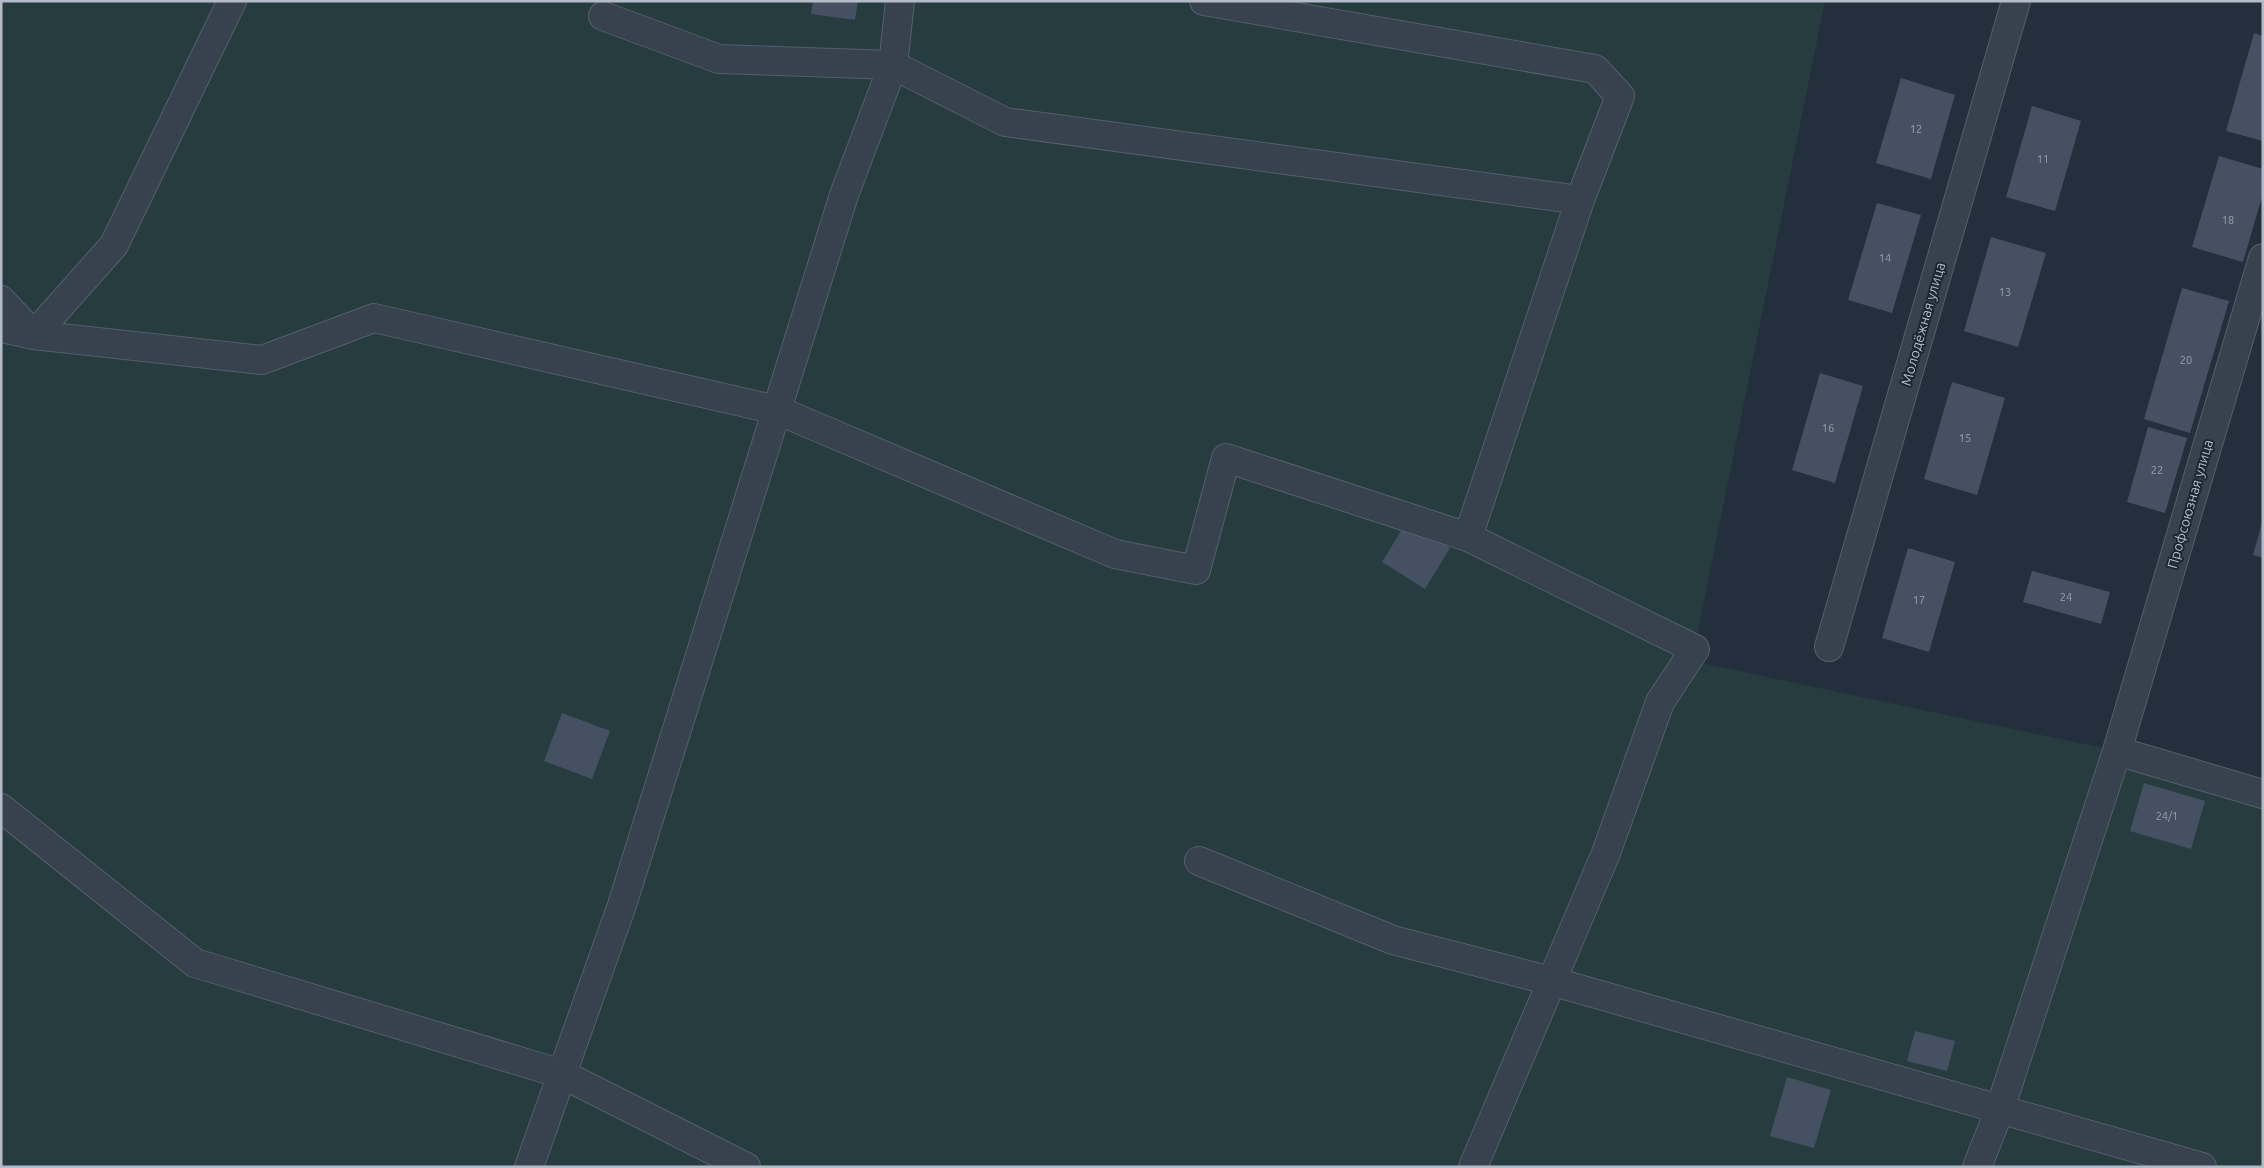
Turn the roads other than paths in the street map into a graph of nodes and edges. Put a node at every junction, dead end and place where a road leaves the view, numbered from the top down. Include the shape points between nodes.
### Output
1 (232, 1) edge
2 (900, 1) edge
3 (1204, 1) edge
4 (2016, 1) edge
5 (603, 16) dead end
6 (893, 65) junction
7 (1580, 200) junction
8 (2263, 258) edge
9 (1, 300) edge
10 (1, 328) edge
11 (34, 335) junction
12 (777, 410) junction
13 (1468, 537) junction
14 (1829, 647) dead end
15 (2117, 751) junction
16 (2263, 794) edge
17 (1, 808) edge
18 (1199, 861) dead end
19 (1551, 981) junction
20 (562, 1074) junction
21 (2000, 1109) junction
22 (528, 1167) edge
23 (746, 1167) edge
24 (1473, 1167) edge
25 (1977, 1167) edge
26 (2202, 1167) edge

1 - 11 street via 114,244
2 - 6 street
3 - 7 street via 1595,69 1620,96
4 - 14 street, Молодёжная улица
5 - 6 street via 719,59
6 - 7 street via 1005,122
6 - 12 street via 844,195
7 - 13 street
8 - 15 street, Профсоюзная улица
9 - 11 street
10 - 11 street
11 - 12 street via 262,360 374,318
12 - 13 street via 1115,554 1196,570 1226,458
12 - 20 street via 622,905
13 - 19 street via 1695,649 1660,702 1606,853
15 - 16 street
15 - 21 street, Профсоюзная улица
17 - 20 street via 195,963
18 - 19 street via 1393,940
19 - 21 street
19 - 24 street
20 - 22 street
20 - 23 street
21 - 25 street, Профсоюзная улица
21 - 26 street

